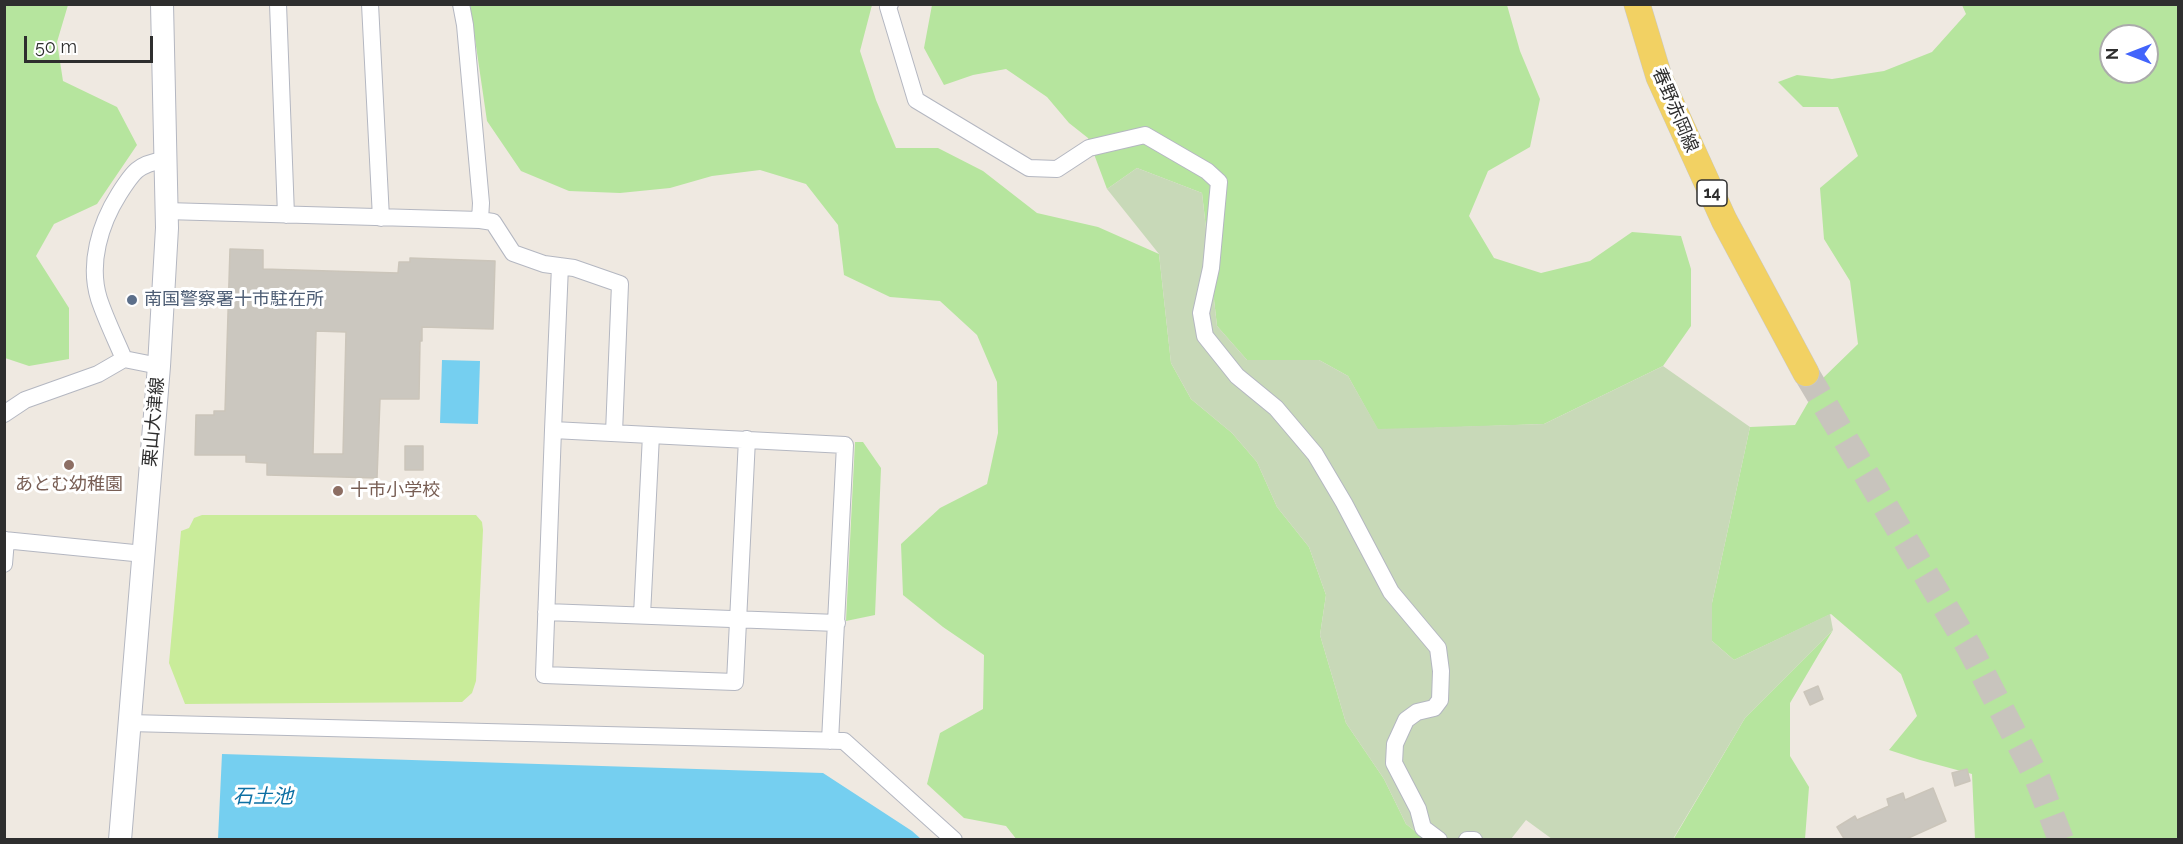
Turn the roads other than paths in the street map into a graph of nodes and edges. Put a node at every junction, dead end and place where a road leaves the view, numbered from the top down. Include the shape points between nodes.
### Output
1 (162, 4) edge
2 (278, 4) edge
3 (370, 4) edge
4 (461, 4) edge
5 (890, 4) edge
6 (1637, 4) edge
7 (164, 160) junction
8 (166, 212) junction
9 (286, 215) junction
10 (381, 218) junction
11 (480, 220) junction
12 (560, 266) junction
13 (124, 359) junction
14 (159, 366) junction
15 (1806, 372) tunnel mouth
16 (4, 414) edge
17 (553, 430) junction
18 (614, 433) junction
19 (651, 435) junction
20 (747, 439) junction
21 (5, 540) edge
22 (144, 554) junction
23 (4, 564) edge
24 (546, 612) junction
25 (642, 615) junction
26 (738, 619) junction
27 (837, 623) junction
28 (129, 723) junction
29 (830, 741) junction
30 (120, 840) edge
31 (954, 840) edge
32 (1439, 840) edge
33 (1467, 840) edge
34 (1474, 840) edge

1 - 7 main road, 栗山大津線
2 - 9 street
3 - 10 street
4 - 11 street
5 - 32 street via 916,100 1029,168 1057,169 1089,148 1145,135 1219,182 1201,313 1205,336 1237,376 1276,408 1315,454 1391,592 1438,648 1440,700 1434,708 1417,712 1406,720 1395,744 1394,763 1418,809 1423,828
6 - 15 main road, 春野赤岡線 / 14 via 1663,87 1724,220
7 - 8 main road, 栗山大津線
7 - 13 street via 147,163 131,176 109,210 98,242 94,268 99,298
8 - 9 street
8 - 14 main road, 栗山大津線
9 - 10 street
10 - 11 street
11 - 12 street via 493,222 513,253
12 - 17 street
12 - 18 street via 620,284
13 - 14 street
13 - 16 street via 98,374 25,400
14 - 22 main road, 栗山大津線
17 - 18 street
17 - 24 street
18 - 19 street
19 - 20 street
19 - 25 street
20 - 26 street
20 - 27 street via 845,445
21 - 22 street
21 - 23 street
22 - 28 main road, 栗山大津線
24 - 25 street
24 - 26 street via 544,675 568,676 735,682
25 - 26 street
26 - 27 street
27 - 29 street
28 - 29 street
28 - 30 main road, 栗山大津線
29 - 31 street via 844,741
33 - 34 street

